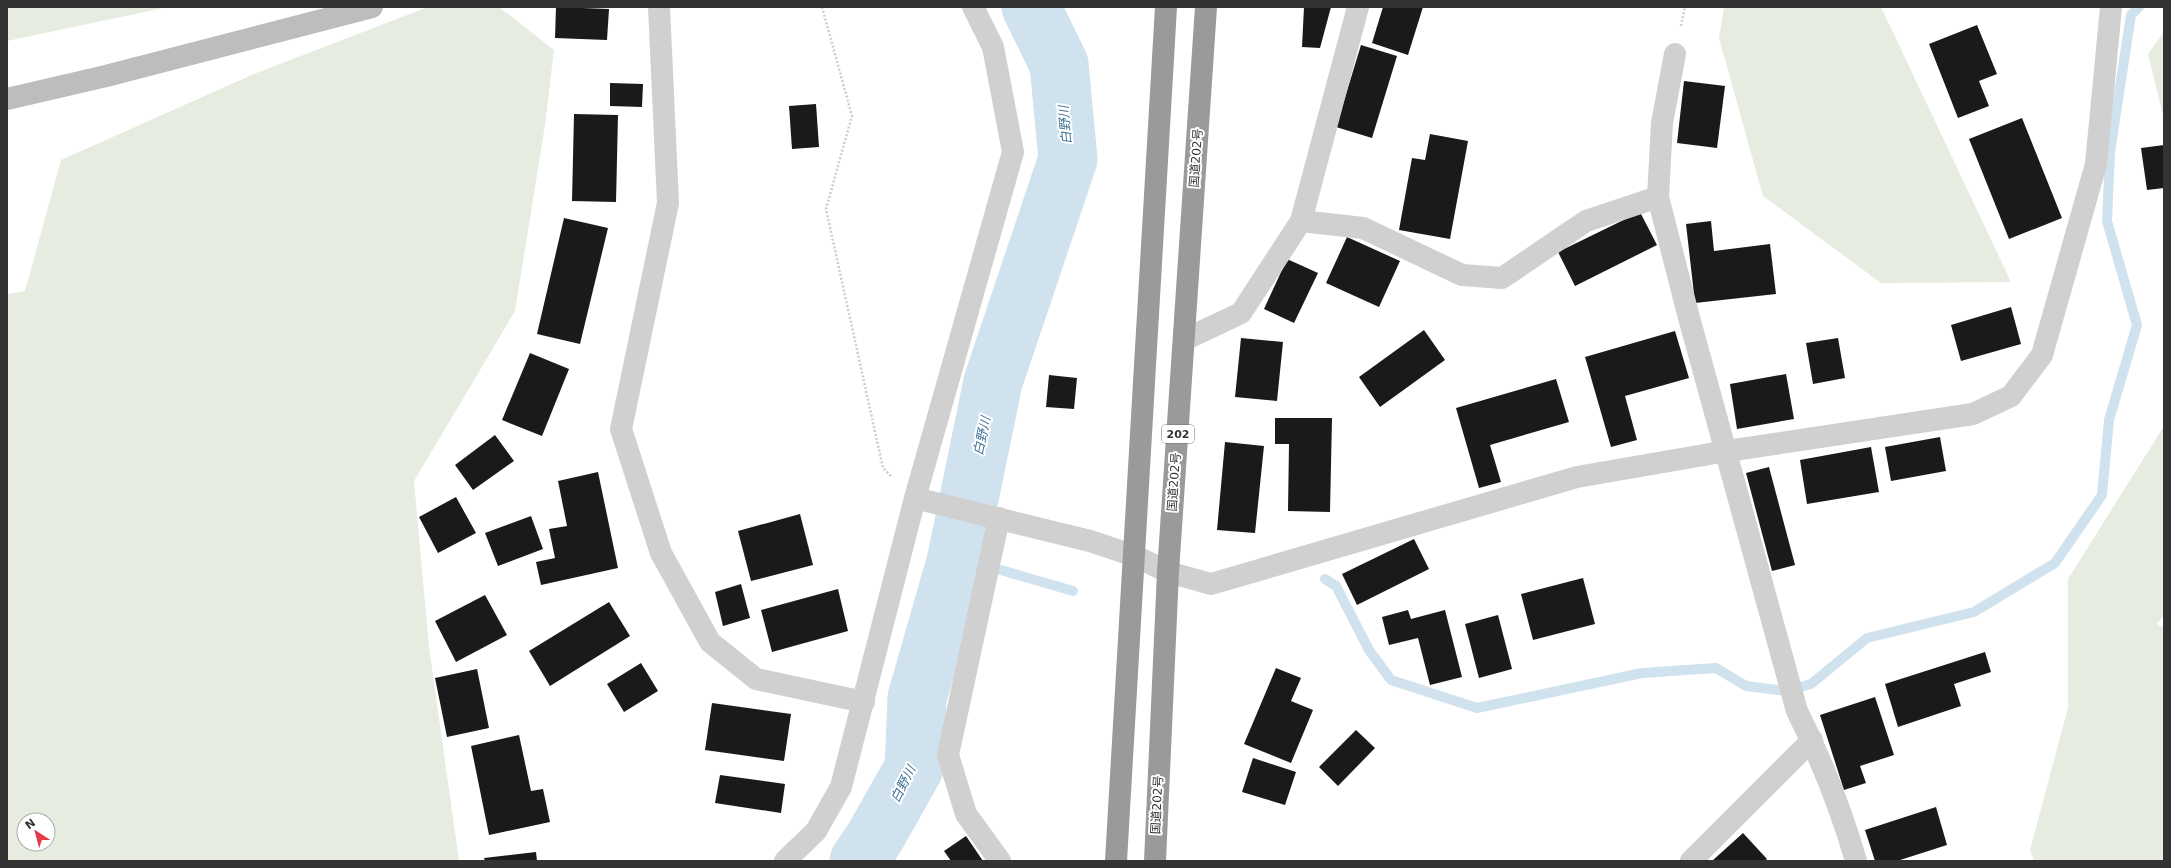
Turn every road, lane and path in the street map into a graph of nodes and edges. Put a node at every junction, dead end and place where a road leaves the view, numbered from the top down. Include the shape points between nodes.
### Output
1 (372, 7) edge
2 (659, 7) edge
3 (822, 7) edge
4 (973, 7) edge
5 (1166, 7) edge
6 (1206, 7) edge
7 (1358, 7) edge
8 (2111, 7) edge
9 (1675, 54) dead end
10 (7, 99) edge
11 (1658, 197) junction
12 (1301, 221) junction
13 (1184, 340) junction
14 (1727, 451) junction
15 (916, 498) junction
16 (997, 528) junction
17 (1135, 556) junction
18 (1168, 572) junction
19 (864, 702) junction
20 (1812, 740) junction
21 (785, 861) edge
22 (1000, 861) edge
23 (1116, 861) edge
24 (1154, 861) edge
25 (1690, 861) edge
26 (1856, 861) edge

1 - 10 street
2 - 19 street via 668,203 621,429 661,553 710,642 756,679
3 - 15 path via 852,116 826,209 883,468
4 - 15 street via 993,47 1013,152
5 - 17 highway
6 - 13 highway, 国道202号 / 202
7 - 12 street
8 - 14 street via 2096,164 2042,355 2011,396 1973,414
9 - 11 street via 1662,123
11 - 12 street via 1586,221 1502,278 1462,275 1363,228
11 - 14 street
12 - 13 street via 1241,313
13 - 18 highway, 国道202号 / 202
14 - 18 street via 1577,477 1211,584
14 - 20 street via 1787,678 1797,711
15 - 16 street
15 - 19 street
16 - 17 street via 1090,541
16 - 22 street via 948,755 966,814
17 - 18 street
17 - 23 highway
18 - 24 highway, 国道202号 / 202
19 - 21 street via 841,786 816,831
20 - 25 street
20 - 26 street via 1844,822

